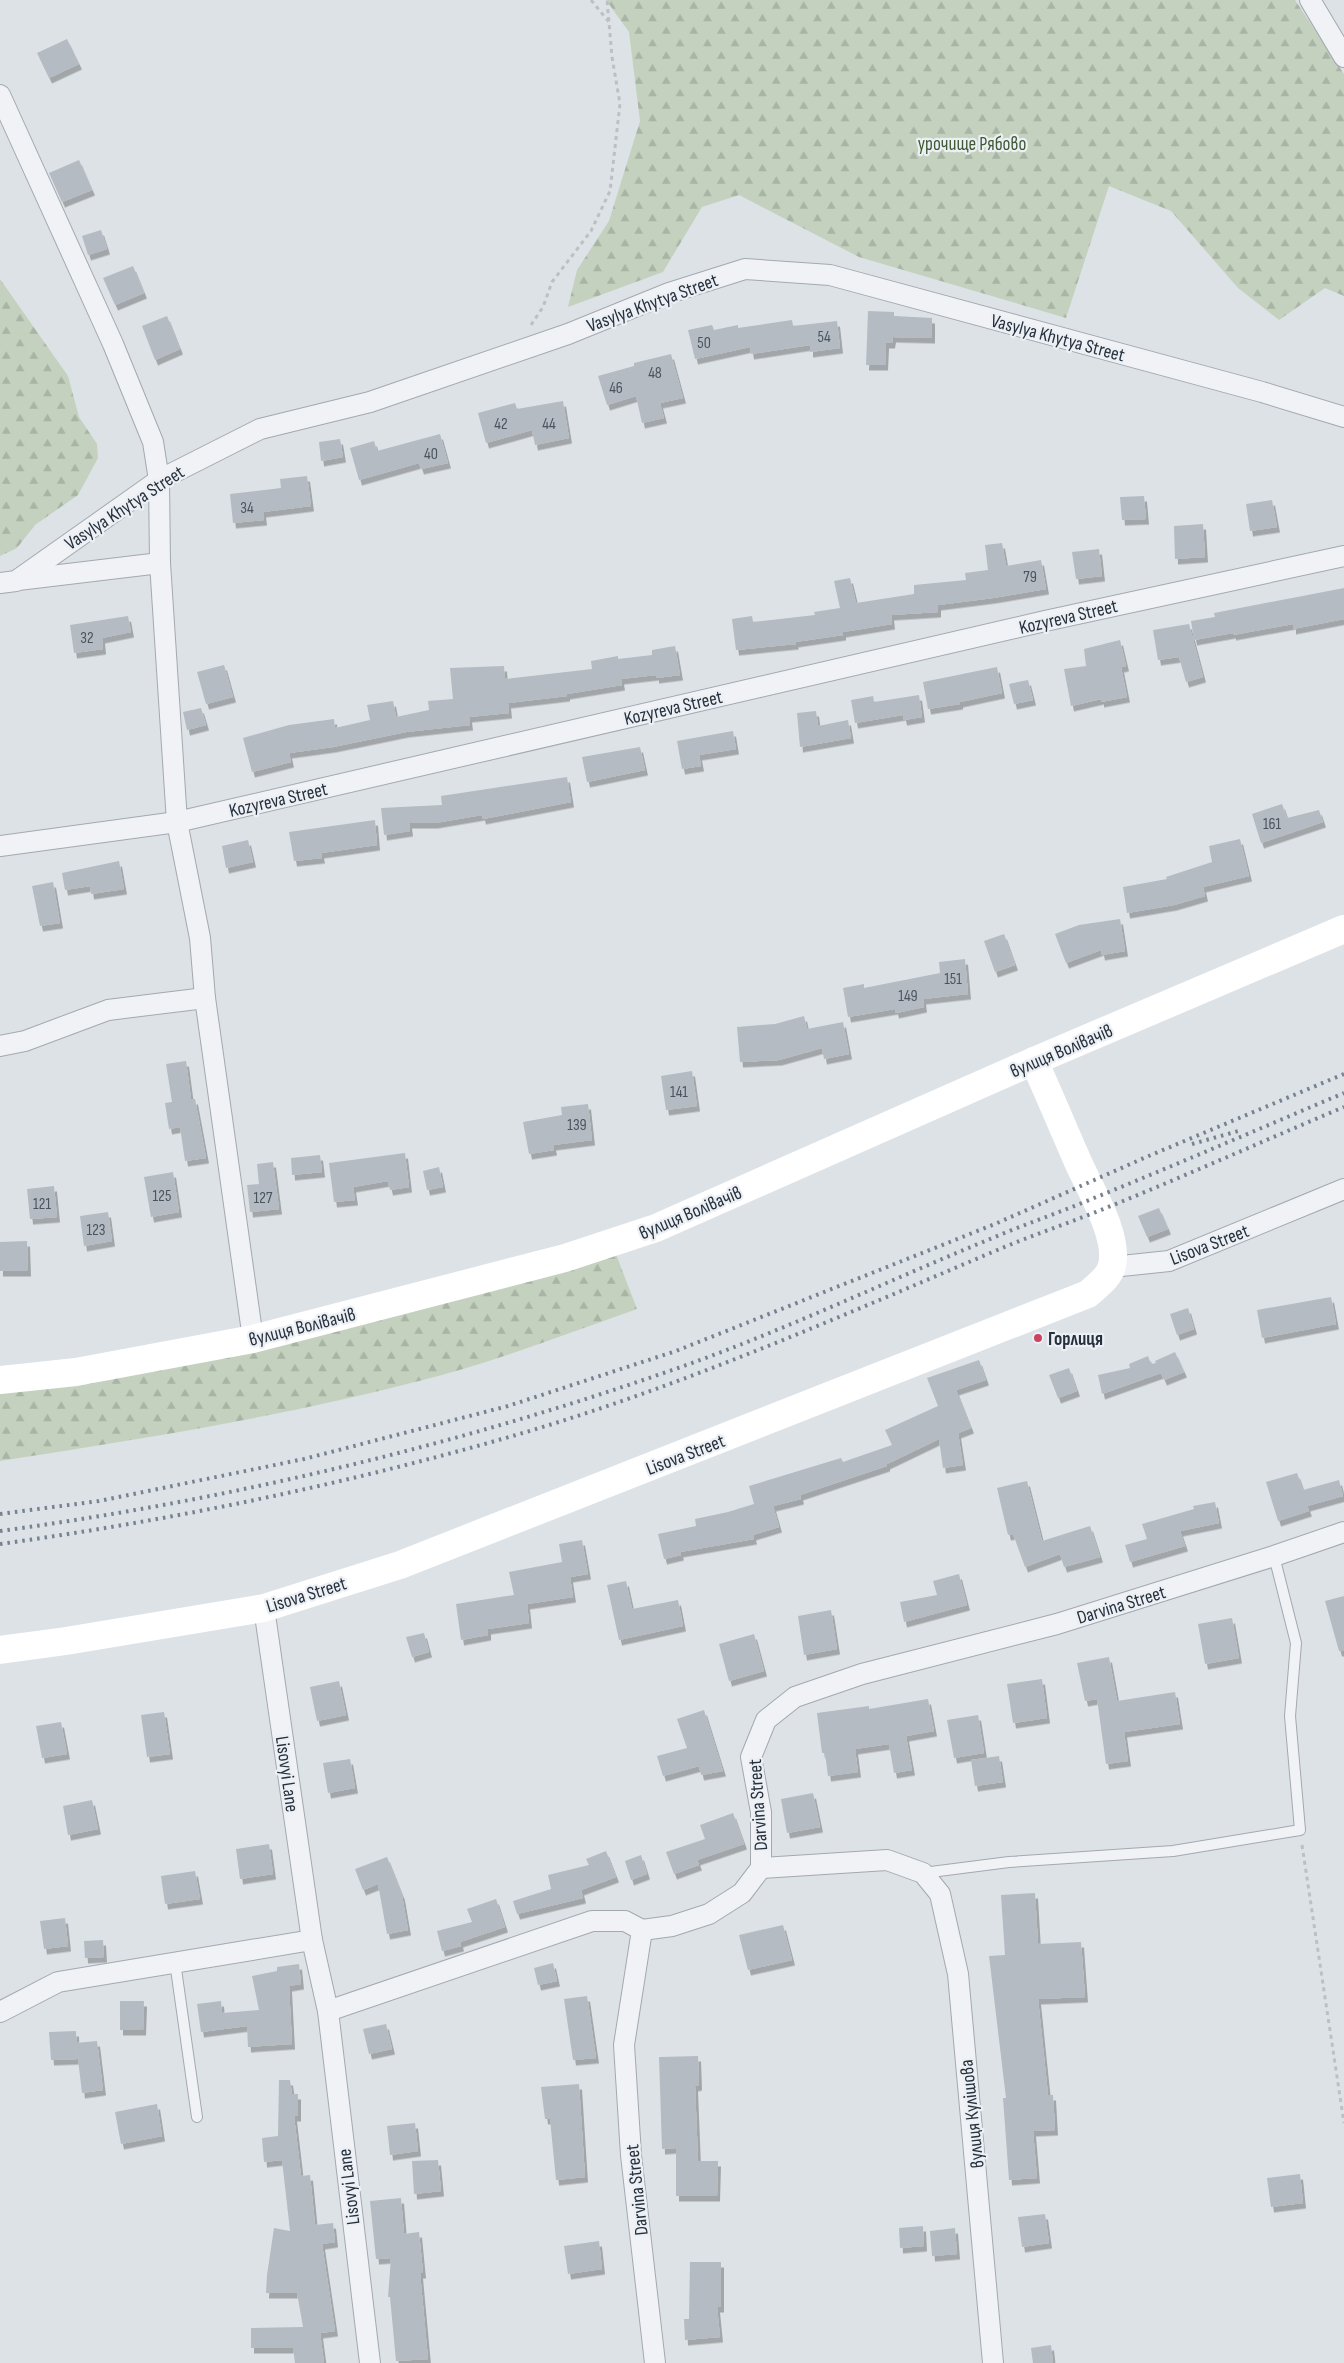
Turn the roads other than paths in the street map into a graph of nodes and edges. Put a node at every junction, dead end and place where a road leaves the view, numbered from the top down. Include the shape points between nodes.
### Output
1 (1310, 0) edge
2 (1344, 57) edge
3 (0, 95) edge
4 (1344, 417) edge
5 (159, 480) junction
6 (1344, 556) edge
7 (160, 563) junction
8 (8, 582) edge
9 (177, 822) junction
10 (0, 846) edge
11 (1344, 929) edge
12 (205, 998) junction
13 (0, 1046) edge
14 (1034, 1060) junction
15 (1344, 1189) edge
16 (1112, 1267) junction
17 (253, 1339) junction
18 (0, 1380) edge
19 (1344, 1532) edge
20 (1274, 1556) junction
21 (264, 1608) junction
22 (0, 1650) edge
23 (761, 1868) junction
24 (924, 1873) junction
25 (642, 1930) junction
26 (312, 1940) junction
27 (175, 1962) junction
28 (328, 2011) junction
29 (0, 2012) edge
30 (197, 2117) dead end
31 (370, 2363) edge
32 (655, 2363) edge
33 (993, 2363) edge

1 - 2 street
3 - 5 street via 113,344 153,442
4 - 5 street, Vasylya Khytya Street via 840,278 745,269 669,293 568,334 370,402 260,429
5 - 7 street
5 - 8 street, Vasylya Khytya Street
6 - 9 street, Kozyreva Street via 1026,625
7 - 8 street
7 - 9 street
9 - 10 street, Kozyreva Street
9 - 12 street via 200,938
11 - 14 street, вулиця Волівачів
12 - 13 street via 108,1010 25,1041
12 - 17 street
14 - 16 street via 1101,1210 1114,1253
14 - 17 street, вулиця Волівачів via 656,1228 565,1258
15 - 16 street, Lisova Street via 1169,1261
16 - 21 street, Lisova Street via 1088,1294 400,1565
17 - 18 street, вулиця Волівачів via 76,1372
19 - 20 street, Darvina Street
20 - 23 street, Darvina Street via 1056,1624 862,1674 795,1697 766,1720 750,1757 761,1812
20 - 24 lane via 1296,1643 1290,1716 1300,1830 1173,1851 1009,1862
21 - 22 street, Lisova Street
21 - 26 street, Lisovyi Lane
23 - 24 street via 887,1860
23 - 25 street, Darvina Street via 742,1893 709,1914 672,1926
24 - 33 street, вулиця Кулішова via 940,1894 958,1974
25 - 28 street via 625,1921 592,1920
25 - 32 street, Darvina Street via 624,2045 631,2154
26 - 27 street
26 - 28 street, Lisovyi Lane
27 - 29 street via 58,1982
27 - 30 lane
28 - 31 street, Lisovyi Lane

